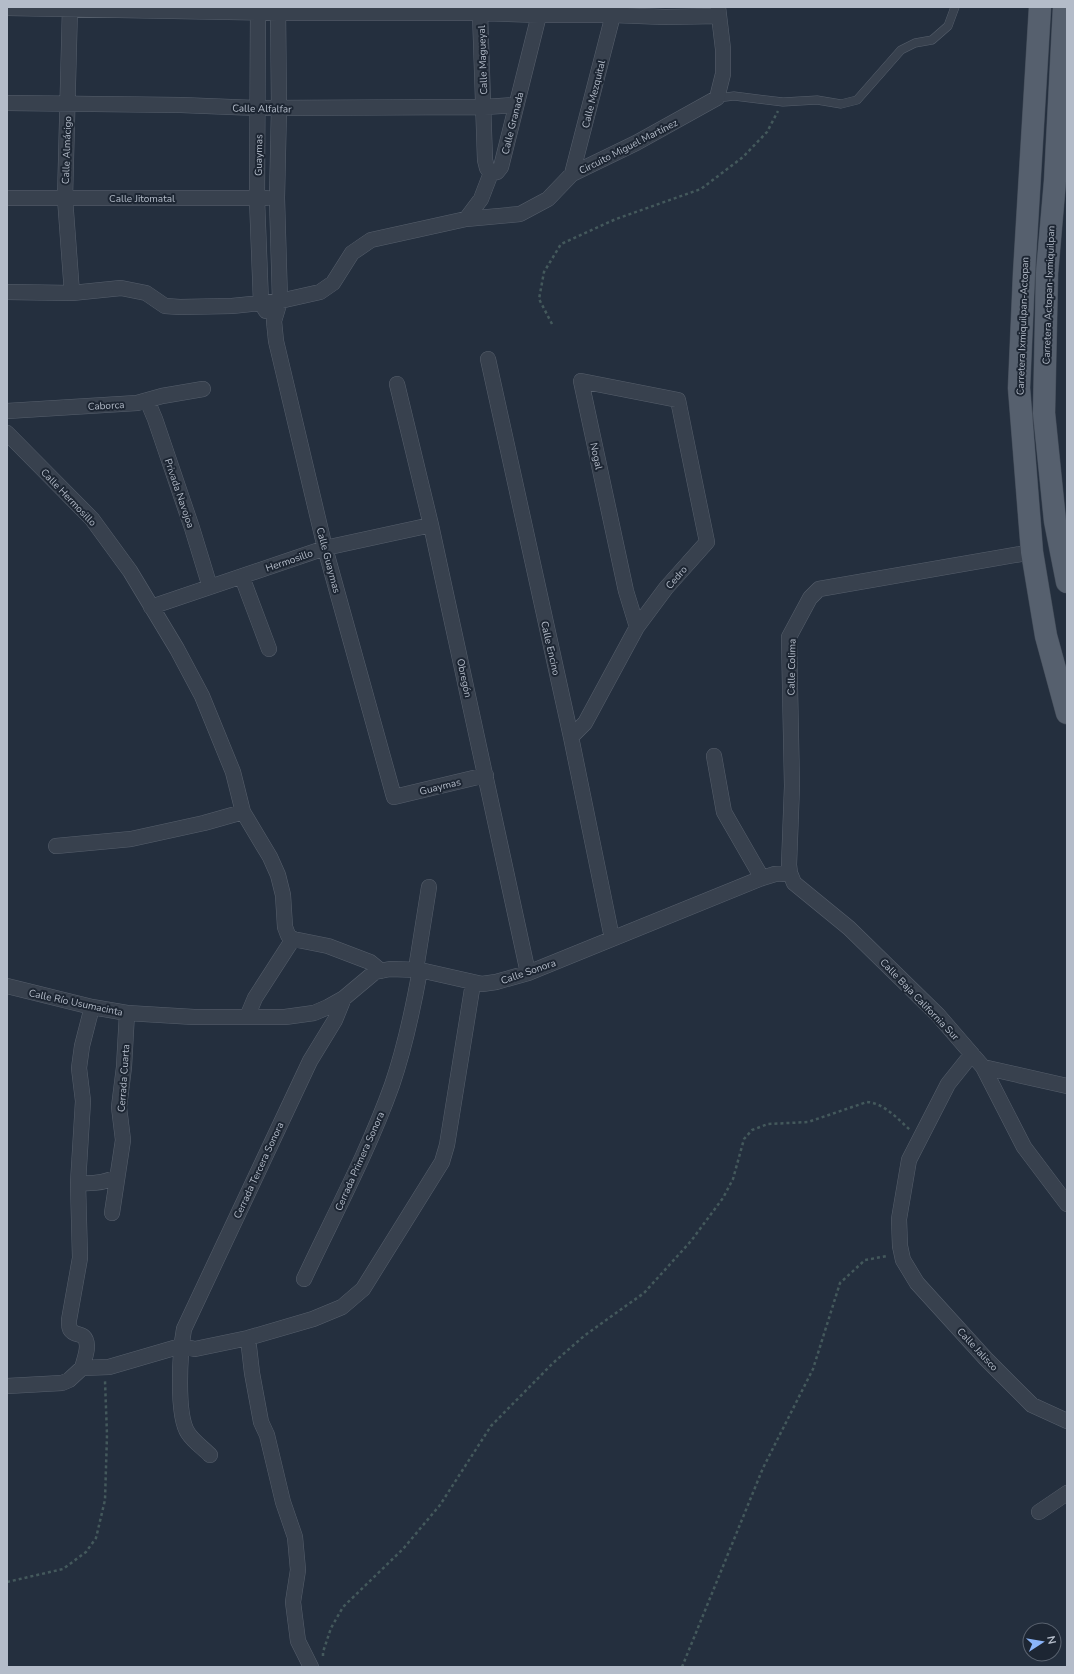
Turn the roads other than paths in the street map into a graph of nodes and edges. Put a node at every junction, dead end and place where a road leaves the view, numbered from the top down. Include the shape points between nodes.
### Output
1 (955, 7) edge
2 (1040, 7) edge
3 (1064, 7) edge
4 (7, 8) edge
5 (70, 8) edge
6 (258, 10) edge
7 (278, 10) edge
8 (485, 11) edge
9 (588, 11) edge
10 (718, 12) edge
11 (539, 15) junction
12 (613, 15) junction
13 (717, 98) junction
14 (7, 103) edge
15 (68, 104) junction
16 (516, 105) junction
17 (484, 107) junction
18 (259, 108) junction
19 (279, 108) junction
20 (491, 173) junction
21 (572, 174) junction
22 (1061, 182) edge
23 (7, 198) edge
24 (65, 198) junction
25 (277, 198) junction
26 (257, 199) junction
27 (466, 219) junction
28 (7, 292) edge
29 (72, 293) junction
30 (280, 301) junction
31 (261, 303) junction
32 (274, 321) junction
33 (488, 359) dead end
34 (397, 384) dead end
35 (203, 390) dead end
36 (147, 400) junction
37 (678, 400) joint
38 (7, 411) edge
39 (7, 433) edge
40 (431, 526) junction
41 (325, 548) junction
42 (1032, 552) junction
43 (242, 577) junction
44 (1067, 582) edge
45 (210, 587) junction
46 (151, 607) junction
47 (637, 627) junction
48 (269, 649) dead end
49 (1067, 713) edge
50 (571, 737) junction
51 (714, 756) dead end
52 (486, 775) junction
53 (394, 797) joint
54 (243, 812) junction
55 (56, 846) dead end
56 (790, 873) junction
57 (762, 878) junction
58 (428, 887) dead end
59 (291, 937) junction
60 (612, 938) junction
61 (418, 969) junction
62 (381, 971) junction
63 (528, 973) junction
64 (473, 983) junction
65 (7, 986) edge
66 (344, 998) junction
67 (92, 1007) junction
68 (127, 1013) junction
69 (194, 1017) joint
70 (247, 1017) junction
71 (972, 1054) junction
72 (983, 1067) junction
73 (1067, 1086) edge
74 (117, 1177) junction
75 (78, 1183) junction
76 (1067, 1204) edge
77 (112, 1213) dead end
78 (304, 1279) dead end
79 (248, 1338) junction
80 (181, 1346) junction
81 (82, 1368) junction
82 (7, 1386) edge
83 (1067, 1421) edge
84 (210, 1455) dead end
85 (1067, 1493) edge
86 (1039, 1512) dead end
87 (317, 1663) edge

1 - 13 lane via 948,26 932,40 901,50 857,100 841,104 817,100 783,102 734,96
2 - 42 main road, Carretera Ixmiquilpan-Actopan via 1019,388
3 - 22 main road, Carretera Actopan-Ixmiquilpan
4 - 5 street
5 - 6 street
5 - 15 street, Calle Almácigo
6 - 7 street
6 - 18 street, Guaymas
7 - 8 street
7 - 19 street, Guaymas
8 - 11 street
8 - 17 street, Calle Magueyal
9 - 11 street
9 - 12 street
10 - 12 street via 665,17
10 - 13 street via 723,49 723,74
11 - 16 street, Calle Granada
12 - 21 street, Calle Mezquital
13 - 21 street, Circuito Miguel Martínez via 636,143
14 - 15 street, Calle Alfalfar
15 - 18 street, Calle Alfalfar
15 - 24 street, Calle Almácigo
16 - 17 street, Calle Alfalfar
16 - 20 street, Calle Granada via 501,167 497,172
17 - 19 street, Calle Alfalfar
17 - 20 street, Calle Magueyal via 485,160
18 - 19 street, Calle Alfalfar
18 - 26 street, Guaymas
19 - 25 street, Guaymas
20 - 27 street, Calle Granada via 481,199
21 - 27 street, Circuito Miguel Martínez via 548,199 520,214
22 - 44 main road, Carretera Actopan-Ixmiquilpan via 1047,273 1044,413 1056,521
23 - 24 street, Calle Jitomatal
24 - 26 street, Calle Jitomatal
24 - 29 street, Calle Almácigo
25 - 26 street, Calle Jitomatal
25 - 30 street, Guaymas
26 - 31 street, Guaymas
27 - 30 street, Circuito Miguel Martínez via 371,240 352,253 333,283 320,292
28 - 29 street, Circuito Miguel Martínez
29 - 31 street, Circuito Miguel Martínez via 121,288 146,293 165,306 180,307
30 - 31 street, Circuito Miguel Martínez
30 - 32 street, Calle Guaymas
31 - 32 street
32 - 41 street, Calle Guaymas via 276,341
33 - 50 street, Calle Encino
34 - 40 street, Obregón
35 - 36 street, Caborca
36 - 38 street, Caborca via 137,403
36 - 45 street, Privada Navojoa
37 - 47 street, Cedro via 707,542 666,588
37 - 47 street, Nogal via 581,381 626,591
39 - 46 street, Calle Hermosillo via 92,519 130,571
40 - 41 street, Hermosillo
40 - 52 street, Obregón
41 - 43 street, Hermosillo
41 - 53 street, Calle Guaymas
42 - 49 main road, Carretera Ixmiquilpan-Actopan via 1046,636
42 - 56 street, Calle Colima via 820,589 810,598 789,637 792,786
43 - 45 street, Hermosillo
43 - 48 street
45 - 46 street, Hermosillo
46 - 54 street, Calle Hermosillo via 202,696 233,772
47 - 50 street, Cedro via 585,723
50 - 60 street, Calle Encino
51 - 57 street via 724,812
52 - 53 street, Guaymas
52 - 63 street, Obregón
54 - 55 street via 131,839
54 - 59 street, Calle Hermosillo via 278,875 283,895 285,927
56 - 57 street, Calle Sonora
56 - 71 street, Calle Baja California Sur via 794,883 849,928 938,1015
57 - 60 street, Calle Sonora
58 - 61 street, Cerrada Primera Sonora
59 - 62 street via 328,946 370,962
59 - 70 street via 255,998
60 - 63 street, Calle Sonora
61 - 62 street, Calle Sonora
61 - 64 street, Calle Sonora
61 - 78 street, Cerrada Primera Sonora via 409,1029 392,1084 371,1140
62 - 66 street, Calle Sonora via 375,972
63 - 64 street, Calle Sonora via 496,982
64 - 79 street via 447,1145 442,1162 364,1289 342,1307 313,1319
65 - 67 street, Calle Río Usumacinta
66 - 70 street, Calle Sonora via 314,1013 285,1017
66 - 80 street, Cerrada Tercera Sonora via 335,1020 310,1061 251,1184 184,1330
67 - 68 street, Calle Río Usumacinta
67 - 75 street via 79,1068 83,1101
68 - 69 street, Calle Río Usumacinta
68 - 74 street, Cerrada Cuarta via 119,1107 123,1140
69 - 70 street, Calle Sonora
71 - 72 street, Calle Baja California Sur
71 - 83 street, Calle Jalisco via 948,1084 909,1160 899,1219 903,1260 923,1289 986,1359 1032,1405
72 - 73 street
72 - 76 street, Calle Baja California Sur via 1024,1146
74 - 75 street via 106,1182
74 - 77 street, Cerrada Cuarta
75 - 81 street via 80,1258 69,1320 73,1333 85,1338 87,1346
79 - 80 street via 195,1349
79 - 87 street via 260,1422 267,1435 283,1502 295,1537 298,1570 293,1602 298,1641
80 - 81 street via 109,1367
80 - 84 street, Cerrada Tercera Sonora via 182,1415 188,1433
81 - 82 street via 62,1383
85 - 86 street

